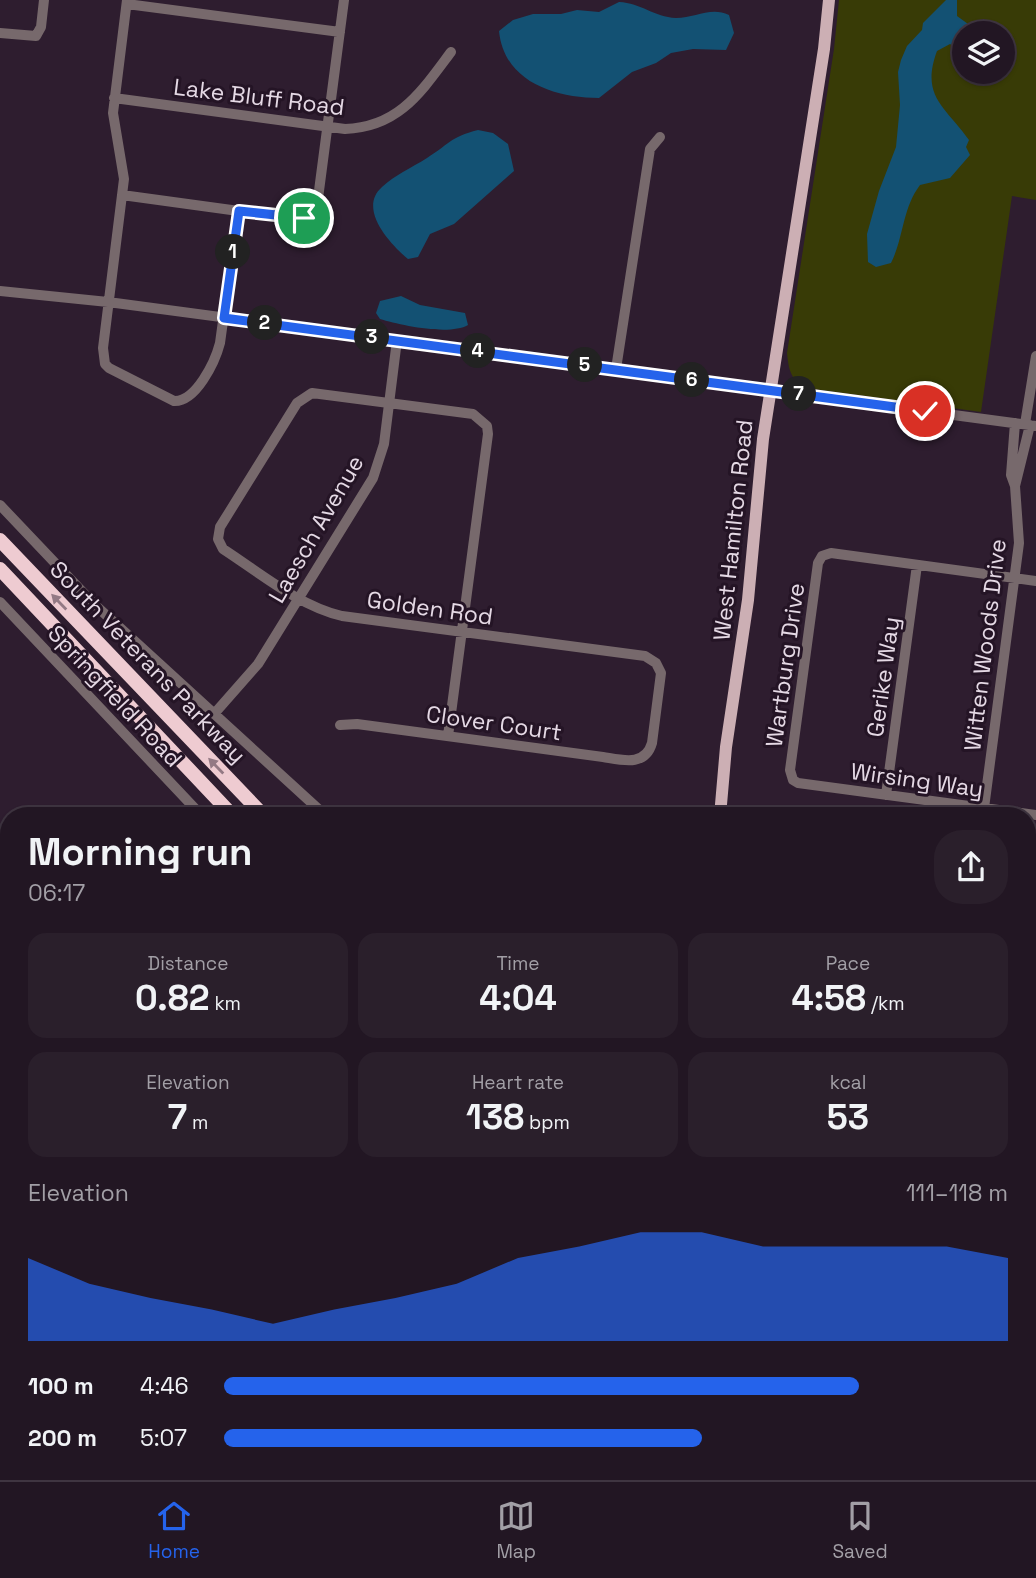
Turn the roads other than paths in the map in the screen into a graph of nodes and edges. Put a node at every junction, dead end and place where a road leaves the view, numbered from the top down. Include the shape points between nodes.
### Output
1 (44, 0) edge
2 (344, 0) edge
3 (829, 0) edge
4 (127, 2) edge
5 (340, 32) junction
6 (0, 33) edge
7 (451, 52) dead end
8 (114, 98) junction
9 (328, 127) junction
10 (660, 137) dead end
11 (122, 195) junction
12 (239, 211) junction
13 (0, 292) edge
14 (108, 302) junction
15 (224, 318) junction
16 (397, 340) junction
17 (1036, 356) edge
18 (616, 369) junction
19 (769, 390) junction
20 (389, 403) junction
21 (1027, 425) edge
22 (1015, 486) junction
23 (0, 505) edge
24 (0, 540) edge
25 (917, 565) junction
26 (0, 569) edge
27 (1016, 578) junction
28 (1036, 581) edge
29 (299, 597) junction
30 (0, 603) edge
31 (462, 632) junction
32 (214, 714) junction
33 (340, 726) dead end
34 (448, 736) junction
35 (643, 757) joint
36 (793, 780) joint
37 (886, 795) junction
38 (193, 807) edge
39 (225, 807) edge
40 (255, 807) edge
41 (316, 807) edge
42 (721, 807) edge
43 (976, 807) edge
44 (984, 807) edge

1 - 6 street via 36,36
2 - 5 street
3 - 19 main road, West Hamilton Road
4 - 5 street
4 - 8 street
5 - 9 street
7 - 9 street, Lake Bluff Road via 414,100 396,115 364,127
8 - 9 street, Lake Bluff Road
8 - 11 street via 112,124 124,172
9 - 12 street via 317,206 310,215 297,219
10 - 18 street via 650,149
11 - 12 street
11 - 14 street
12 - 15 street
13 - 14 street
14 - 15 street
14 - 15 street via 105,364 178,401 192,394 216,356
15 - 16 street
16 - 18 street
16 - 20 street, Laesch Avenue
17 - 21 street
18 - 19 street
19 - 21 street
19 - 42 main road, West Hamilton Road
20 - 29 street, Laesch Avenue via 382,453 373,478
20 - 29 street, Golden Rod via 307,395 297,403 220,527 223,550
20 - 31 street via 472,414 484,421 488,434
21 - 22 street, Witten Woods Drive
21 - 22 street, Witten Woods Drive via 1011,460
22 - 27 street, Witten Woods Drive
23 - 32 street via 94,604
40 -> 24 highway, South Veterans Parkway
25 - 27 street
25 - 36 street, Wartburg Drive via 831,553 822,556 790,770
25 - 37 street, Gerike Way
26 - 39 highway, South Veterans Parkway
27 - 28 street
27 - 44 street, Witten Woods Drive
29 - 31 street, Golden Rod via 342,616
29 - 32 street, Laesch Avenue via 258,664
30 - 38 street, Springfield Road
31 - 34 street
31 - 35 street, Golden Rod via 645,656 656,663 661,677 655,721 650,749
32 - 41 street
33 - 34 street, Clover Court via 357,724
34 - 35 street, Clover Court via 613,759
36 - 37 street, Wirsing Way
37 - 43 street, Wirsing Way

